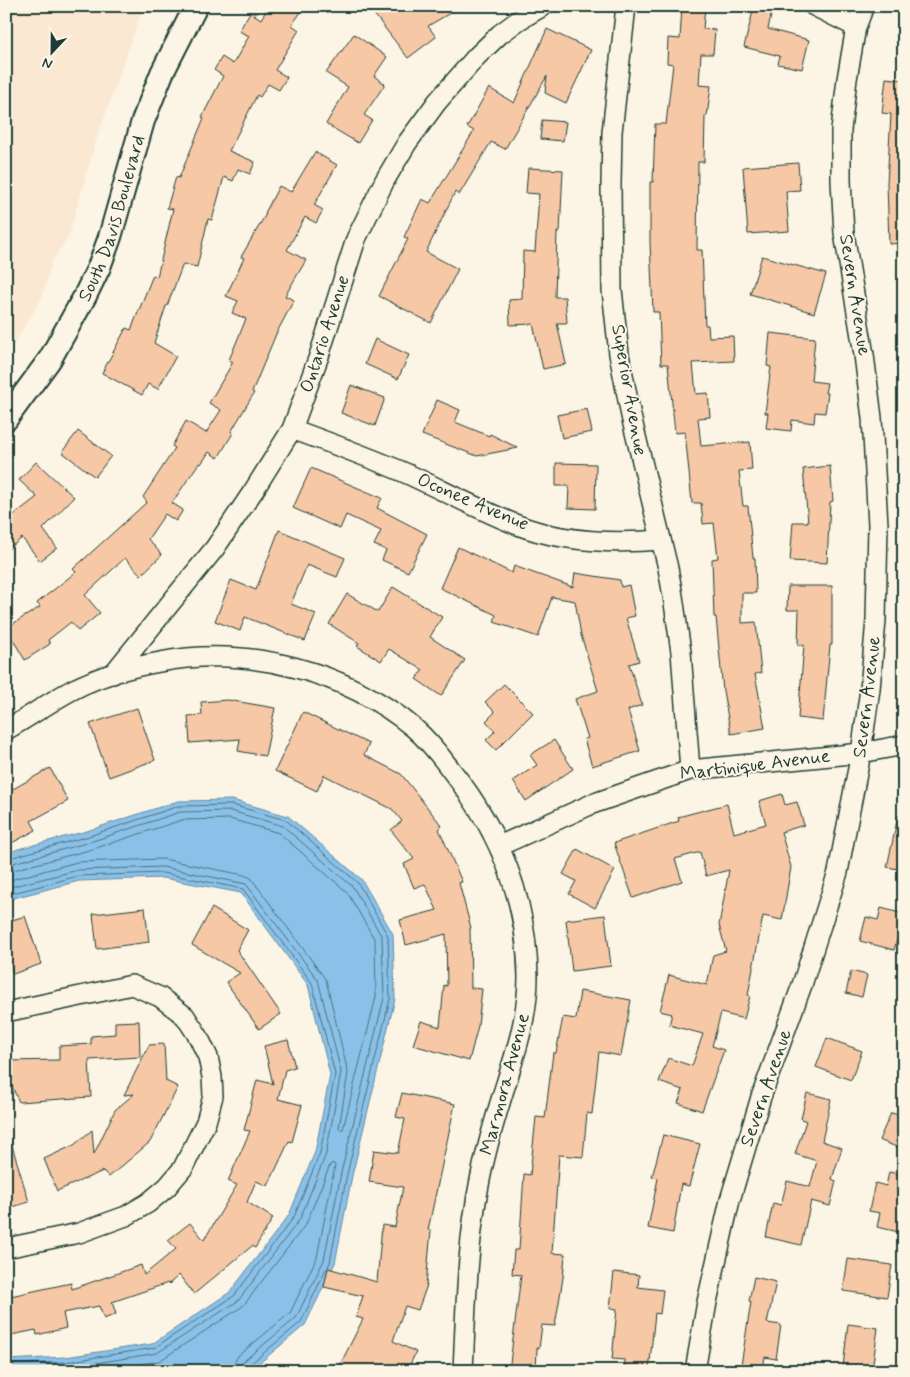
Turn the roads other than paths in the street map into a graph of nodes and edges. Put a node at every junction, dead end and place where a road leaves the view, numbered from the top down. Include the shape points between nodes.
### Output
1 (196, 6) edge
2 (543, 6) edge
3 (626, 6) edge
4 (814, 6) edge
5 (864, 6) edge
6 (856, 26) junction
7 (6, 420) edge
8 (292, 428) junction
9 (661, 540) junction
10 (113, 674) junction
11 (6, 730) edge
12 (904, 745) edge
13 (861, 752) junction
14 (690, 770) junction
15 (499, 846) junction
16 (6, 1012) edge
17 (6, 1248) edge
18 (463, 1371) edge
19 (695, 1371) edge

1 - 7 street, South Davis Boulevard via 142,121 99,267 50,359
2 - 8 street, Ontario Avenue via 500,34 477,56 437,102 396,161 356,239
3 - 9 street, Superior Avenue via 612,132 612,290 619,354 631,416
4 - 6 street
5 - 6 street, Severn Avenue
6 - 13 street, Severn Avenue via 841,130 841,181 844,233 872,418 878,526 876,620
8 - 9 street, Oconee Avenue via 384,464 517,524 554,535 592,540 629,543
8 - 10 street, Ontario Avenue via 215,548
9 - 14 street, Superior Avenue via 682,652
10 - 11 street, Marmora Avenue via 77,688
10 - 15 street, Marmora Avenue via 159,662 220,657 288,665 335,681 399,716 429,742 470,793
12 - 13 street, Martinique Avenue
13 - 14 street, Martinique Avenue
13 - 19 street, Severn Avenue via 838,872 802,985 761,1097 730,1200
14 - 15 street, Martinique Avenue via 592,804
15 - 18 street, Marmora Avenue via 510,869 522,914 528,982 521,1033 492,1128 471,1230
16 - 17 street via 132,985 160,996 185,1016 198,1036 208,1057 214,1096 206,1122 183,1168 168,1187 148,1203 126,1216 79,1233

